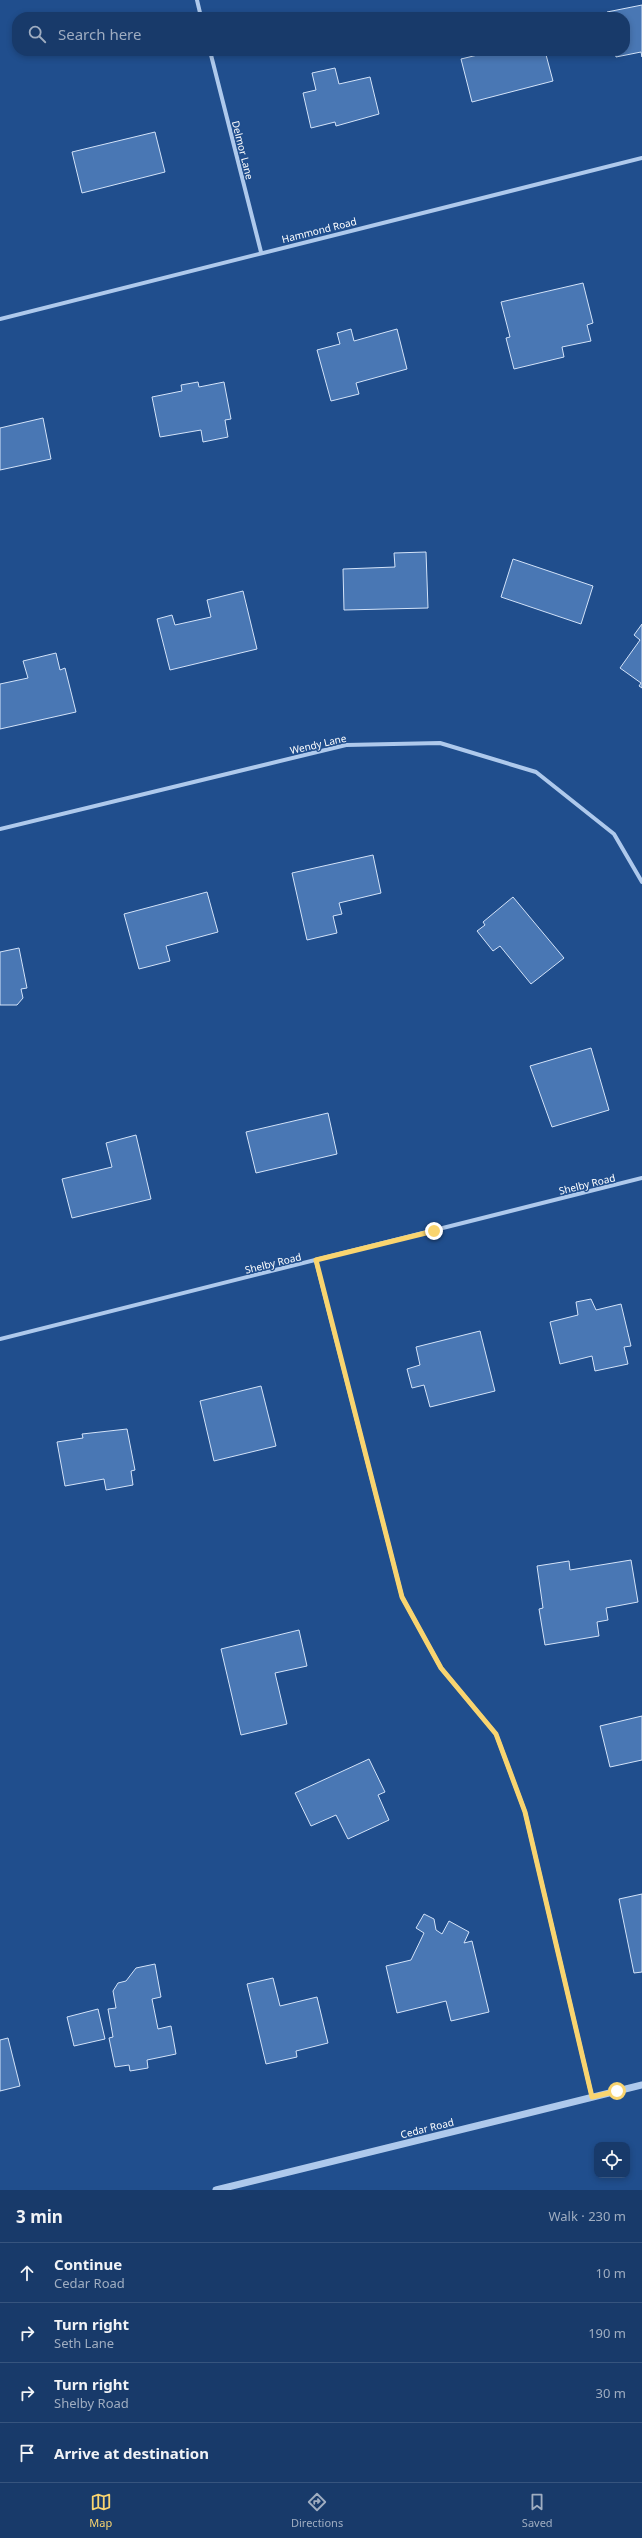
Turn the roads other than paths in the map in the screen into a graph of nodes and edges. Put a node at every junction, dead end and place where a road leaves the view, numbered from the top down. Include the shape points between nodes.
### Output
1 (197, 0) edge
2 (200, 12) edge
3 (211, 56) edge
4 (642, 158) edge
5 (261, 252) junction
6 (0, 319) edge
7 (0, 829) edge
8 (642, 882) edge
9 (642, 1178) edge
10 (316, 1260) junction
11 (0, 1339) edge
12 (642, 2085) edge
13 (592, 2097) junction
14 (216, 2190) edge

1 - 2 street
3 - 5 street, Delmor Lane
4 - 5 street, Hammond Road
5 - 6 street, Hammond Road
7 - 8 street, Wendy Lane via 346,744 440,743 536,772 614,834
9 - 10 street, Shelby Road
10 - 11 street, Shelby Road
10 - 13 street via 402,1597 441,1668 496,1734 525,1812
12 - 13 street, Cedar Road
13 - 14 street, Cedar Road

